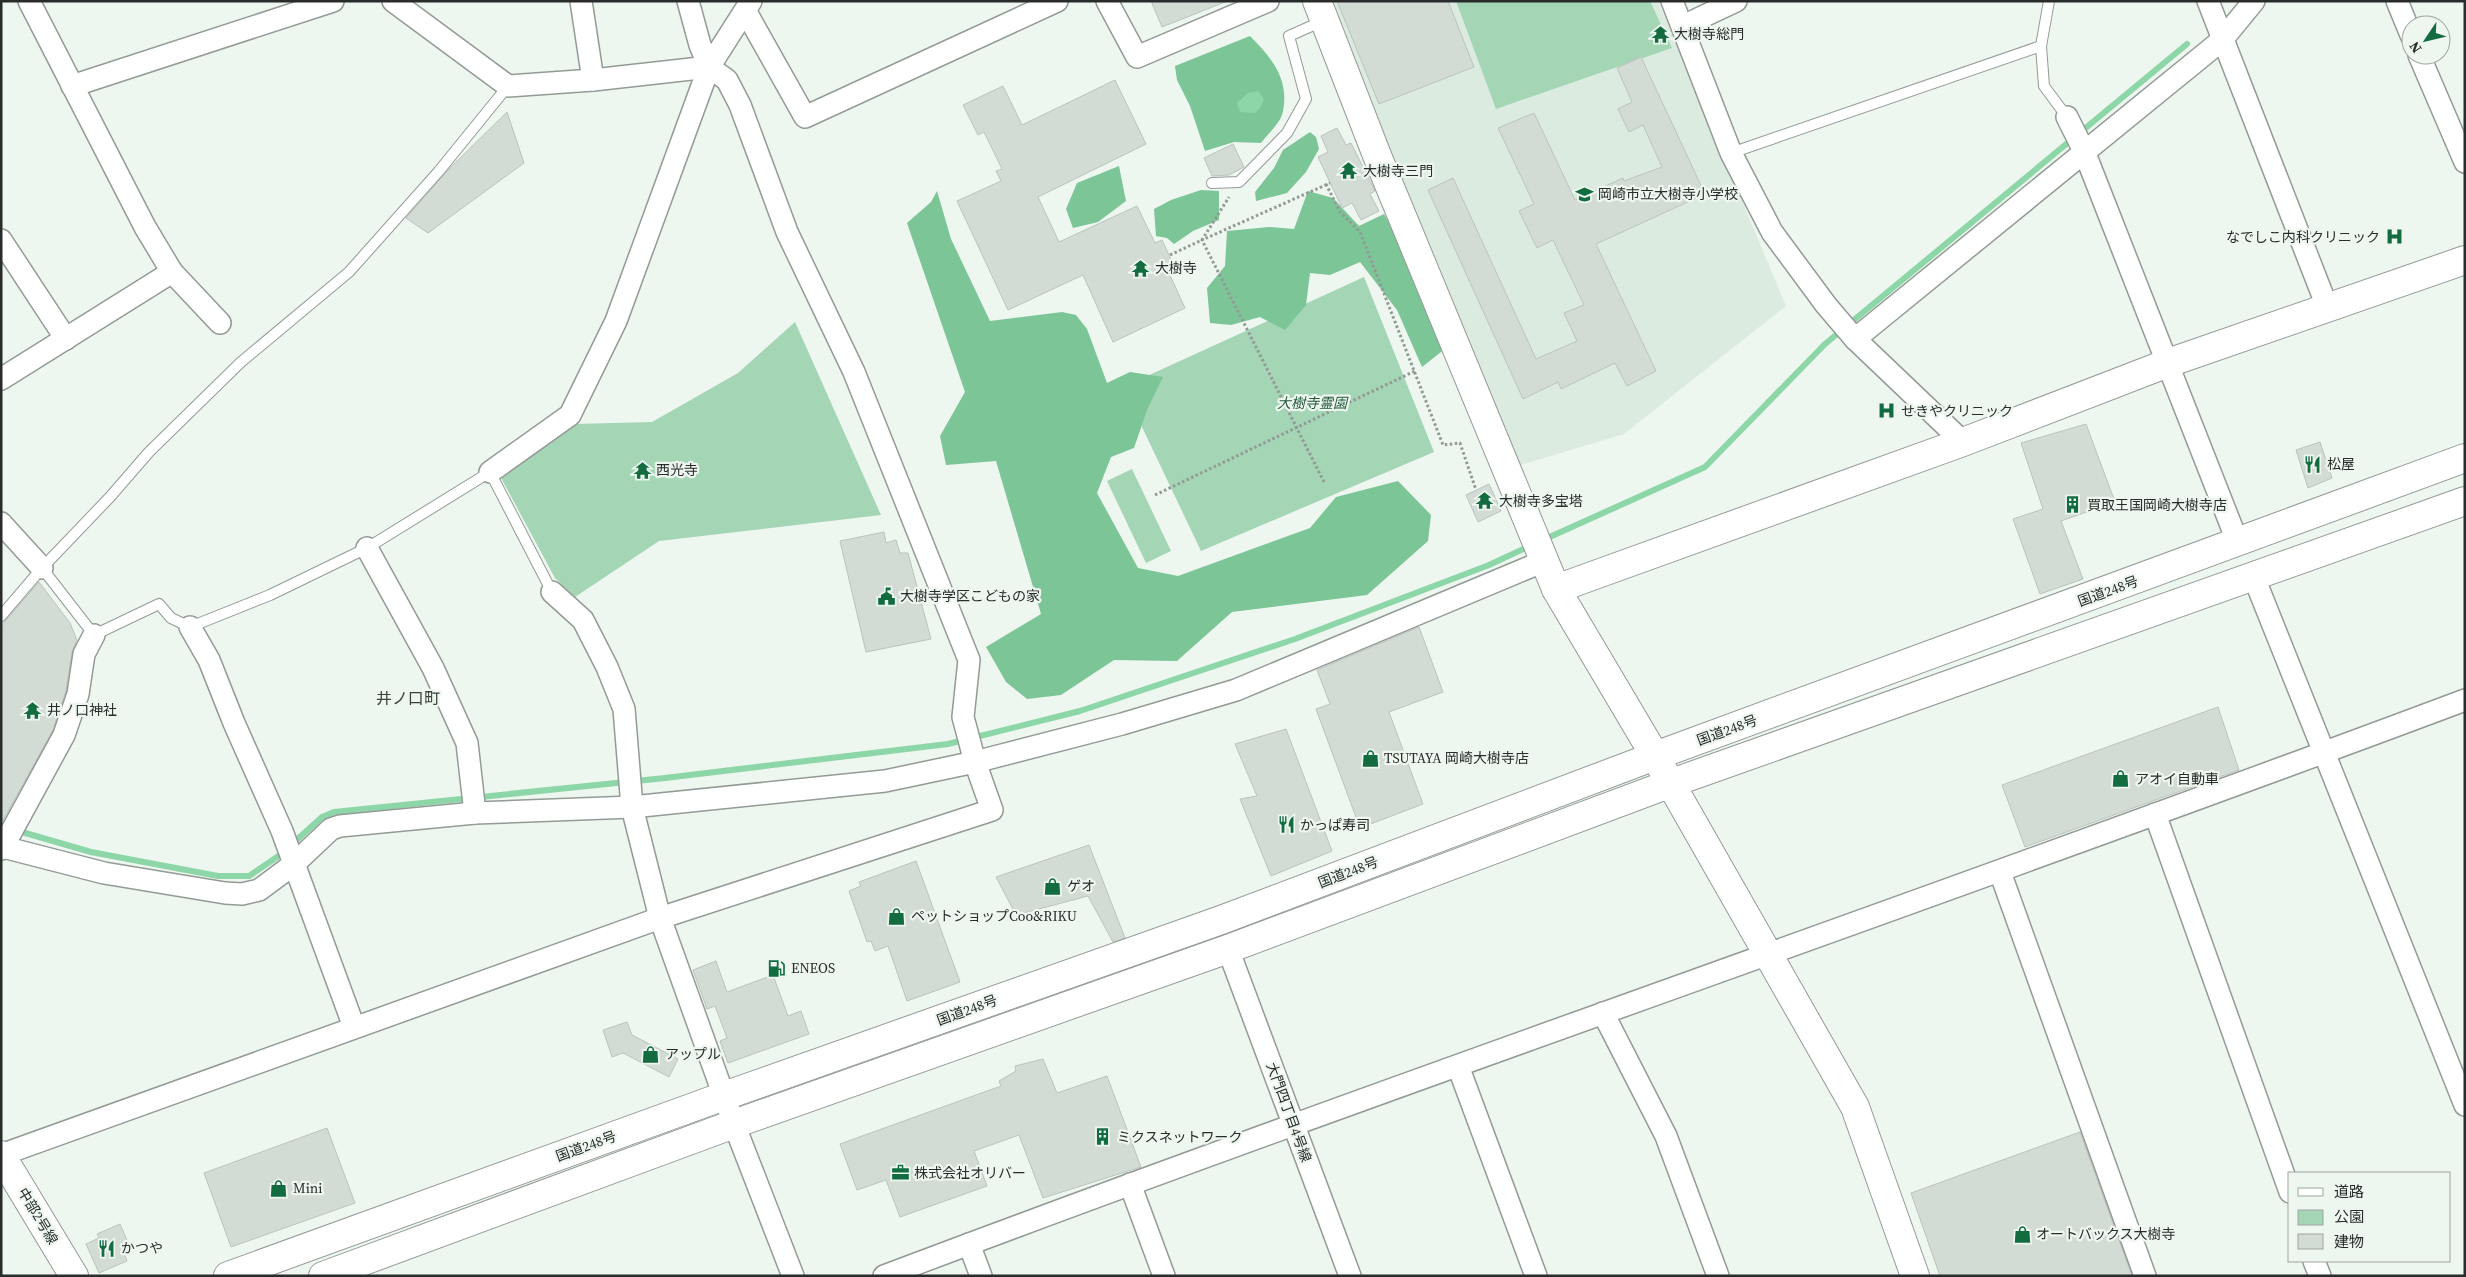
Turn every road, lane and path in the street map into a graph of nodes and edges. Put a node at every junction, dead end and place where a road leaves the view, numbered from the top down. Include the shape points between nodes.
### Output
1 (29, 1) edge
2 (333, 1) edge
3 (393, 1) edge
4 (581, 1) edge
5 (688, 1) edge
6 (1057, 1) edge
7 (1107, 1) edge
8 (1268, 1) edge
9 (1672, 1) edge
10 (1736, 1) edge
11 (2050, 1) edge
12 (2208, 1) edge
13 (2254, 1) edge
14 (2397, 1) edge
15 (748, 7) edge
16 (1321, 10) edge
17 (2403, 15) edge
18 (1683, 26) junction
19 (2222, 40) junction
20 (2041, 46) junction
21 (2423, 65) edge
22 (709, 67) junction
23 (593, 80) junction
24 (72, 86) junction
25 (508, 86) junction
26 (2067, 117) joint
27 (2084, 151) junction
28 (1731, 152) junction
29 (2465, 162) edge
30 (1239, 182) junction
31 (1212, 183) dead end
32 (1, 240) edge
33 (1202, 240) junction
34 (1170, 255) dead end
35 (2465, 260) edge
36 (172, 272) junction
37 (2328, 309) junction
38 (220, 323) dead end
39 (66, 339) junction
40 (1855, 339) junction
41 (2168, 363) junction
42 (1414, 371) junction
43 (1, 379) edge
44 (1297, 426) junction
45 (1963, 442) junction
46 (2465, 458) edge
47 (490, 472) junction
48 (1324, 482) dead end
49 (1476, 490) dead end
50 (1155, 495) dead end
51 (2465, 501) edge
52 (1, 524) edge
53 (2238, 543) junction
54 (366, 548) junction
55 (1544, 561) junction
56 (42, 568) junction
57 (2253, 575) junction
58 (1556, 589) junction
59 (552, 592) joint
60 (1, 616) edge
61 (190, 627) junction
62 (94, 635) junction
63 (2465, 700) edge
64 (2324, 753) junction
65 (1655, 756) junction
66 (975, 762) junction
67 (1669, 784) junction
68 (632, 807) junction
69 (475, 813) junction
70 (2155, 814) junction
71 (2, 848) edge
72 (294, 864) junction
73 (2000, 872) junction
74 (660, 918) junction
75 (1228, 949) junction
76 (1768, 955) junction
77 (1604, 1013) junction
78 (354, 1027) junction
79 (1458, 1066) junction
80 (724, 1096) junction
81 (2465, 1105) edge
82 (734, 1124) junction
83 (1294, 1126) junction
84 (1, 1155) edge
85 (1130, 1184) junction
86 (2288, 1186) edge
87 (969, 1244) junction
88 (2314, 1262) edge
89 (74, 1276) edge
90 (228, 1276) edge
91 (323, 1276) edge
92 (793, 1276) edge
93 (884, 1276) edge
94 (981, 1276) edge
95 (1164, 1276) edge
96 (1350, 1276) edge
97 (1536, 1276) edge
98 (1718, 1276) edge
99 (1915, 1276) edge
100 (2145, 1276) edge
101 (2320, 1276) edge

1 - 24 street
2 - 24 street
3 - 25 street
4 - 23 street
5 - 22 street
6 - 15 street via 805,117
7 - 8 street via 1136,57
9 - 18 street
10 - 18 street
11 - 20 lane
12 - 19 street
13 - 19 street
14 - 17 street
15 - 22 street
16 - 30 lane via 1289,36 1306,99 1287,133
16 - 55 main road via 1378,158
18 - 28 street
19 - 27 street
19 - 37 street
20 - 26 lane via 2044,86
20 - 28 lane
21 - 29 street
22 - 23 street
22 - 47 street via 616,321 570,415
22 - 66 street via 727,80 740,106 787,232 854,372 970,660 963,718
23 - 25 street
24 - 36 street via 145,228
25 - 56 lane via 439,171 349,272 241,362 150,452
26 - 27 street
27 - 40 street
27 - 41 street
28 - 40 street via 1772,232
30 - 31 lane
30 - 33 path
32 - 39 street
33 - 34 path
33 - 42 path via 1328,183 1340,212 1360,232
33 - 44 path
35 - 37 main road
36 - 38 street
36 - 39 street
37 - 41 main road
39 - 43 street
40 - 45 street
41 - 45 main road
41 - 53 street
42 - 44 path
42 - 49 path via 1443,445 1460,443
44 - 48 path
44 - 50 path
45 - 58 main road
46 - 53 main road, 国道248号
47 - 54 lane
47 - 59 lane
51 - 57 main road
52 - 56 street
53 - 65 main road, 国道248号
54 - 61 lane via 270,596
54 - 69 street via 433,668 467,743
55 - 58 main road
55 - 66 street via 1236,690
56 - 60 lane
56 - 62 lane
57 - 64 street
57 - 67 main road
58 - 65 main road
59 - 68 street via 582,620 624,708
61 - 62 lane via 171,618 159,604
61 - 72 street via 209,660
62 - 71 street via 84,654 78,694 64,735
63 - 64 street
64 - 70 street
64 - 81 street
65 - 67 main road
65 - 80 main road, 国道248号 via 1221,920
66 - 68 street via 885,782
66 - 74 street via 992,810
67 - 75 main road
67 - 76 main road
68 - 69 street
68 - 74 street
69 - 72 street via 340,826 331,829
70 - 73 street
70 - 86 street
71 - 72 street via 104,873 242,894 259,890
72 - 78 street
73 - 76 street
73 - 100 street
74 - 78 street
74 - 80 street
75 - 82 main road
75 - 83 street, 大門四丁目4号線
76 - 77 street
76 - 99 main road via 1855,1107
77 - 79 street
77 - 98 street via 1666,1136
78 - 84 street
79 - 83 street
79 - 97 street
80 - 82 street
80 - 90 main road, 国道248号
82 - 91 main road
82 - 92 street
83 - 85 street
83 - 96 street, 大門四丁目4号線
84 - 89 main road, 中部2号線
85 - 87 street
85 - 95 street
87 - 93 street
87 - 94 street
88 - 101 street

